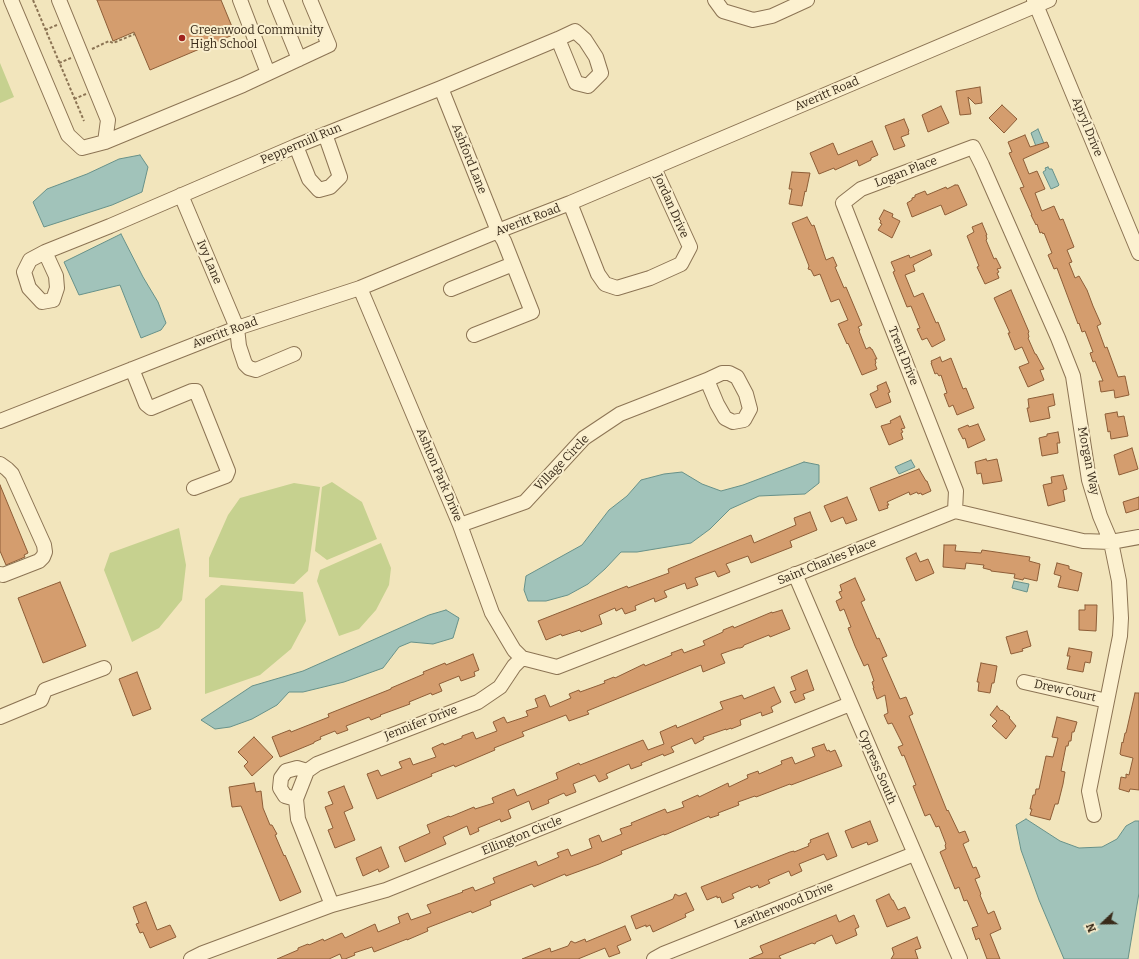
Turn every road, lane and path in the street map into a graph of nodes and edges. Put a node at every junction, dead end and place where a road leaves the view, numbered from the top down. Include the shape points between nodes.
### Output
1 (11, 0) edge
2 (33, 0) edge
3 (59, 0) edge
4 (240, 0) edge
5 (275, 0) edge
6 (310, 0) edge
7 (715, 0) edge
8 (807, 0) edge
9 (1040, 2) edge
10 (135, 34) dead end
11 (558, 38) dead end
12 (91, 49) dead end
13 (299, 59) junction
14 (268, 73) junction
15 (440, 88) junction
16 (84, 121) dead end
17 (325, 134) junction
18 (105, 142) junction
19 (296, 146) junction
20 (973, 146) joint
21 (654, 168) junction
22 (181, 195) junction
23 (570, 203) junction
24 (843, 203) joint
25 (498, 231) junction
26 (45, 252) dead end
27 (1139, 253) edge
28 (513, 264) junction
29 (360, 288) junction
30 (451, 288) dead end
31 (237, 328) junction
32 (474, 335) dead end
33 (294, 354) dead end
34 (132, 369) junction
35 (707, 380) dead end
36 (0, 421) edge
37 (0, 464) edge
38 (194, 488) dead end
39 (955, 511) junction
40 (460, 525) junction
41 (1139, 537) edge
42 (1111, 542) junction
43 (0, 574) edge
44 (796, 574) junction
45 (522, 658) junction
46 (104, 668) dead end
47 (1024, 682) dead end
48 (1107, 700) junction
49 (850, 704) junction
50 (0, 717) edge
51 (307, 771) junction
52 (296, 799) junction
53 (1094, 815) dead end
54 (914, 854) junction
55 (332, 905) junction
56 (191, 959) edge
57 (654, 959) edge
58 (960, 959) edge

1 - 18 street via 68,135 82,148
2 - 16 path
3 - 18 street via 108,120
4 - 14 street
5 - 13 street
6 - 13 street via 328,45
7 - 8 street via 723,11 753,20 772,16
9 - 21 street, Averitt Road
9 - 27 street, Apryl Drive
10 - 12 path via 113,43 110,40
11 - 15 street, Peppermill Run
13 - 14 street
14 - 18 street
15 - 17 street, Peppermill Run
15 - 25 street, Ashford Lane
17 - 19 street, Peppermill Run
17 - 19 street via 340,177 330,187 319,190 309,179
19 - 22 street, Peppermill Run
20 - 24 street, Logan Place via 861,189
20 - 42 street, Morgan Way via 1074,376 1089,480
21 - 23 street, Averitt Road
21 - 23 street, Jordan Drive via 690,246 681,264 650,278 617,288 605,284 598,274
22 - 26 street, Peppermill Run
22 - 31 street, Ivy Lane
23 - 25 street, Averitt Road
24 - 39 street, Trent Drive via 956,490
25 - 28 street, Ashford Lane
25 - 29 street, Averitt Road
28 - 30 street
28 - 32 street, Ashford Lane via 532,312
29 - 31 street, Averitt Road
29 - 40 street, Ashton Park Drive
31 - 33 street, Ivy Lane via 239,346 249,368 256,370
31 - 34 street, Averitt Road
34 - 36 street, Averitt Road
34 - 38 street via 146,404 151,408 196,391 228,471 226,476
35 - 40 street, Village Circle via 620,414 584,438 525,502
37 - 43 street via 12,474 45,552 39,561
39 - 42 street via 1083,541
39 - 44 street, Saint Charles Place
40 - 45 street, Ashton Park Drive via 492,613 514,650
41 - 42 street
42 - 48 street, Morgan Way via 1120,581 1121,618 1120,636
44 - 45 street, Saint Charles Place via 557,667
44 - 49 street, Cypress South
45 - 51 street, Jennifer Drive via 500,687 478,702 317,764
46 - 50 street via 45,690 41,700
47 - 48 street, Drew Court
48 - 53 street, Morgan Way via 1089,791
49 - 54 street, Cypress South
49 - 55 street, Ellington Circle via 386,890
51 - 52 street
51 - 52 street via 297,768 286,771 281,778 280,788 285,796
52 - 55 street via 298,819
54 - 57 street, Leatherwood Drive
54 - 58 street, Cypress South
55 - 56 street, Ellington Circle

